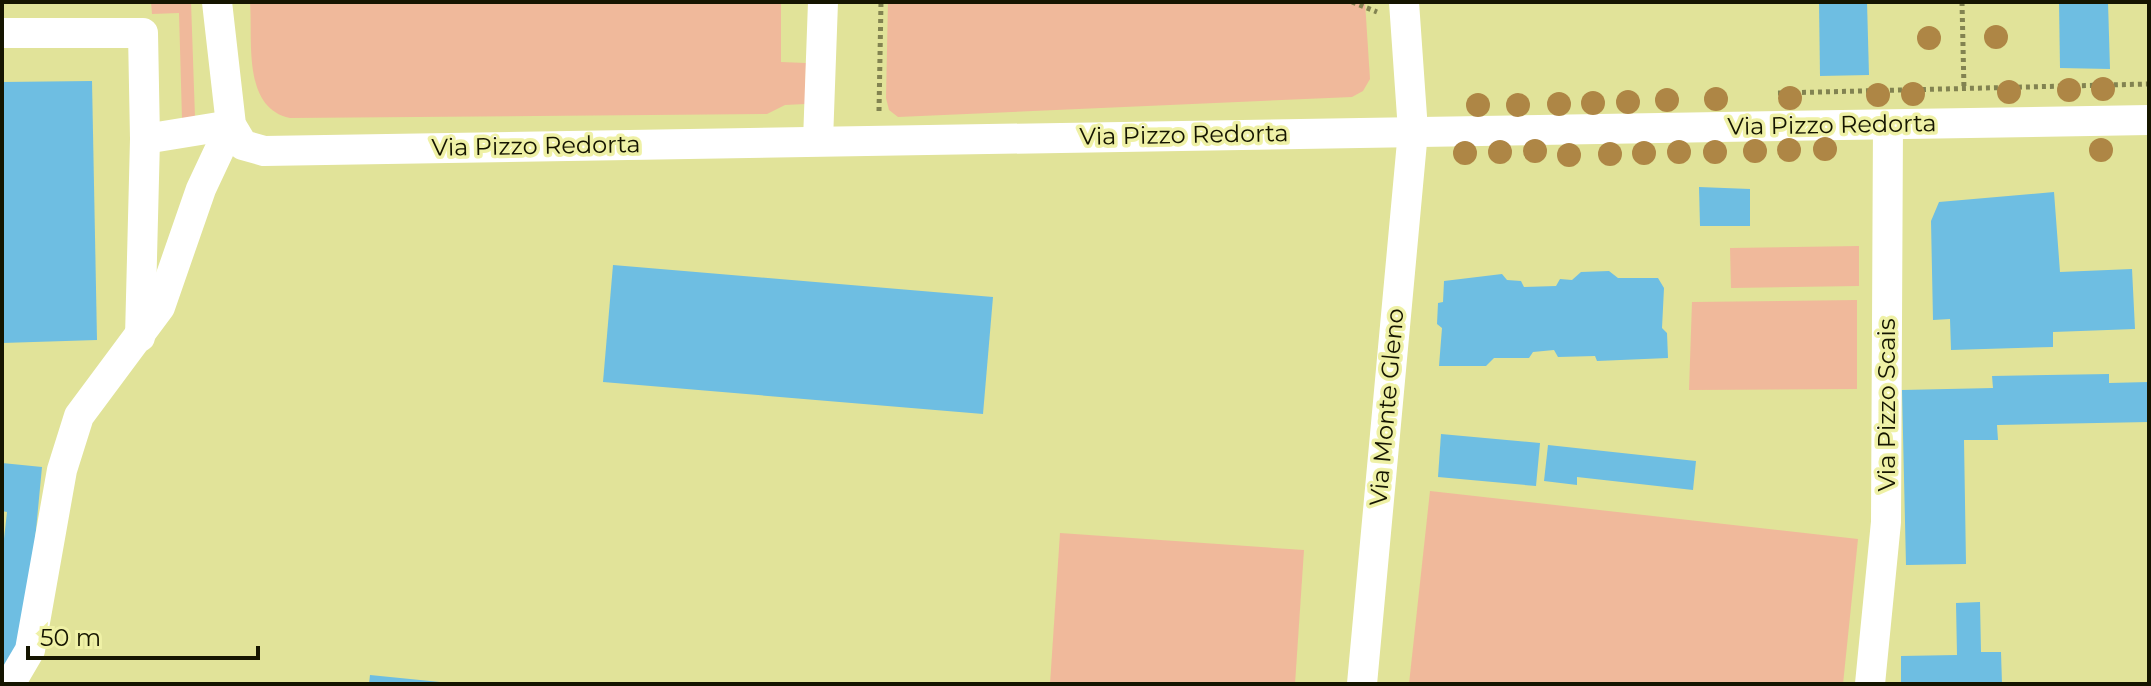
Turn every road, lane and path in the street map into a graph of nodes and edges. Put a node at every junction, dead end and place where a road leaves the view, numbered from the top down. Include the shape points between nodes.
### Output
1 (217, 2) edge
2 (823, 2) edge
3 (881, 2) edge
4 (1404, 2) edge
5 (1962, 2) edge
6 (2, 33) edge
7 (2149, 84) edge
8 (1964, 87) junction
9 (1767, 93) dead end
10 (2149, 120) edge
11 (1964, 123) junction
12 (231, 125) junction
13 (1888, 125) junction
14 (1413, 131) junction
15 (145, 139) junction
16 (879, 140) junction
17 (818, 141) junction
18 (140, 337) junction
19 (10, 684) edge
20 (1362, 684) edge
21 (1870, 684) edge

1 - 12 street
2 - 17 street
3 - 16 path
4 - 14 street, Via Monte Gleno
5 - 8 path
6 - 15 street via 143,33
7 - 8 path
8 - 9 path
8 - 11 path
10 - 11 street, Via Pizzo Redorta
11 - 13 street, Via Pizzo Redorta
12 - 15 street
12 - 17 street, Via Pizzo Redorta via 243,145 264,151
12 - 18 street via 201,189 160,307
13 - 14 street, Via Pizzo Redorta
13 - 21 street, Via Pizzo Scais via 1886,522
14 - 16 street, Via Pizzo Redorta
14 - 20 street, Via Monte Gleno
15 - 18 street
16 - 17 street, Via Pizzo Redorta
18 - 19 street via 79,416 62,470 30,650

